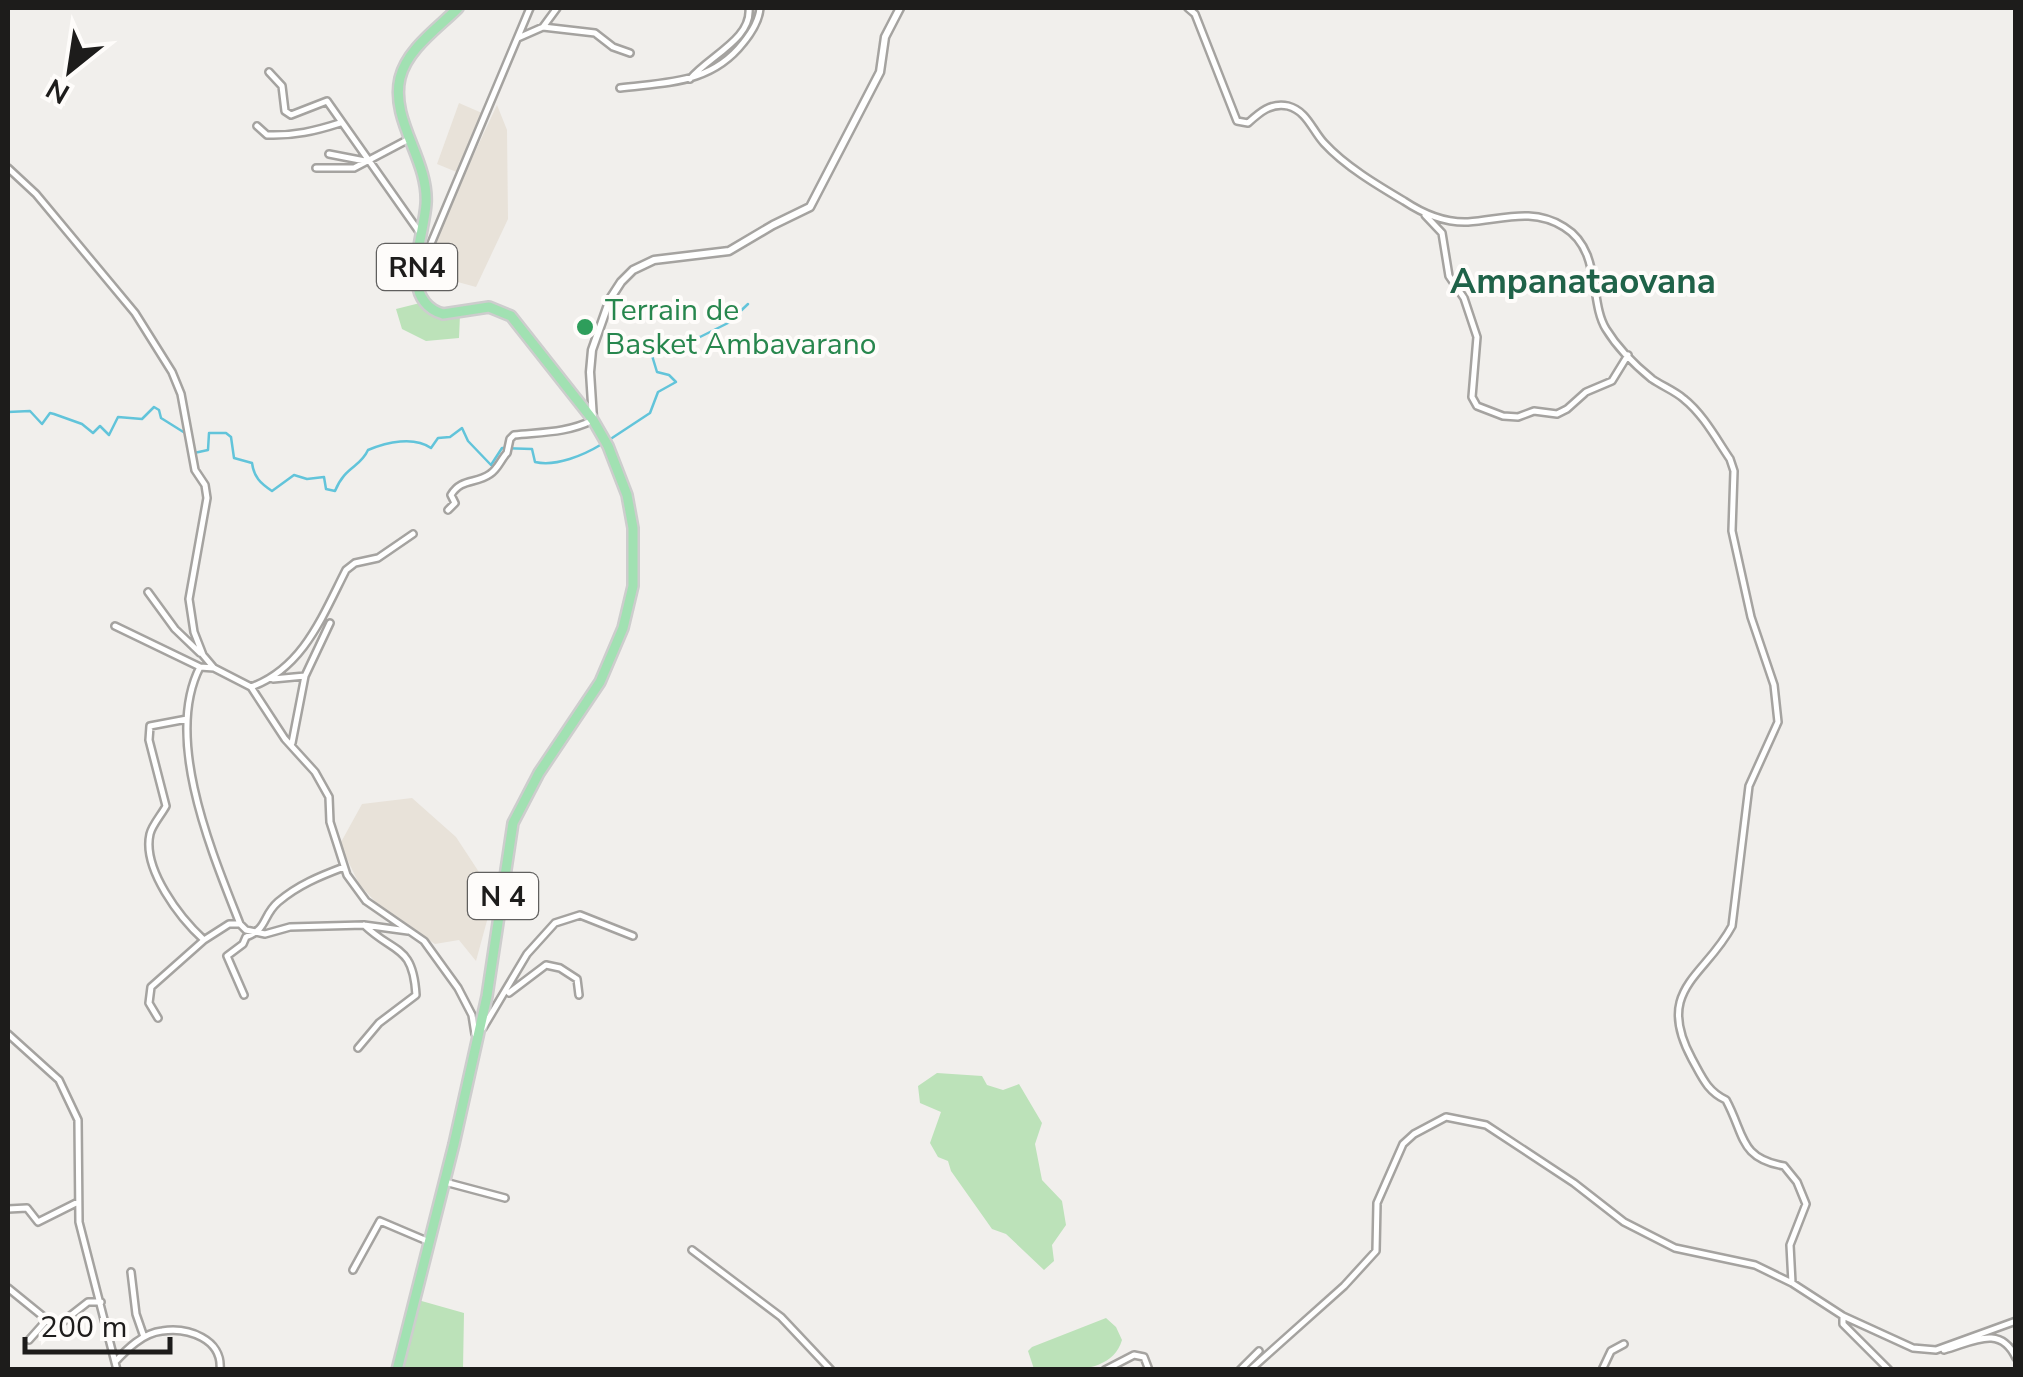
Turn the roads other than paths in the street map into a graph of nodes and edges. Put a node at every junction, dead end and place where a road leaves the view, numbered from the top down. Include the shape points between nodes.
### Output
1 (458, 8) edge
2 (530, 8) edge
3 (557, 8) edge
4 (749, 8) edge
5 (760, 8) edge
6 (900, 8) edge
7 (1188, 8) edge
8 (543, 26) junction
9 (517, 39) junction
10 (630, 53) dead end
11 (269, 72) dead end
12 (690, 79) junction
13 (620, 88) dead end
14 (340, 123) junction
15 (257, 126) dead end
16 (412, 138) junction
17 (329, 154) dead end
18 (368, 162) junction
19 (8, 168) edge
20 (316, 168) dead end
21 (1423, 213) junction
22 (420, 234) junction
23 (416, 279) junction
24 (1628, 355) junction
25 (593, 420) junction
26 (606, 443) joint
27 (448, 510) dead end
28 (413, 534) dead end
29 (148, 592) dead end
30 (330, 623) dead end
31 (115, 626) dead end
32 (203, 655) junction
33 (200, 667) junction
34 (214, 668) junction
35 (305, 676) junction
36 (272, 679) junction
37 (251, 687) junction
38 (187, 719) junction
39 (291, 746) junction
40 (344, 867) junction
41 (240, 924) junction
42 (364, 925) junction
43 (260, 932) junction
44 (410, 932) junction
45 (634, 936) dead end
46 (204, 940) junction
47 (244, 995) dead end
48 (579, 995) dead end
49 (504, 996) junction
50 (158, 1018) dead end
51 (8, 1034) edge
52 (476, 1040) junction
53 (358, 1048) dead end
54 (443, 1182) junction
55 (505, 1198) dead end
56 (78, 1202) junction
57 (8, 1210) edge
58 (428, 1242) junction
59 (692, 1250) dead end
60 (354, 1270) dead end
61 (131, 1272) dead end
62 (1792, 1282) junction
63 (8, 1288) edge
64 (101, 1302) junction
65 (1843, 1316) junction
66 (46, 1320) junction
67 (2016, 1321) edge
68 (144, 1337) junction
69 (28, 1340) dead end
70 (1624, 1344) dead end
71 (1936, 1350) junction
72 (1259, 1352) dead end
73 (2016, 1358) edge
74 (116, 1366) edge
75 (220, 1370) edge
76 (397, 1370) edge
77 (830, 1370) edge
78 (1105, 1370) edge
79 (1149, 1370) edge
80 (1240, 1370) edge
81 (1250, 1370) edge
82 (1602, 1370) edge
83 (1890, 1370) edge

1 - 16 main road, RN4 via 416,49 400,77 399,102
2 - 9 street
3 - 8 street
4 - 12 street via 743,32
5 - 12 street via 732,57
6 - 25 street via 885,36 880,72 810,207 730,251 654,260 620,282 592,350
7 - 21 street via 1237,121 1248,123 1271,106 1297,110 1324,143
8 - 9 street
8 - 10 street via 595,33
9 - 23 street
11 - 14 street via 282,86 285,111 326,101
12 - 13 street
14 - 15 street via 296,136 267,135
14 - 18 street
16 - 18 street
16 - 22 main road, RN4 via 426,181
17 - 18 street
18 - 20 street
18 - 22 street
19 - 32 street via 135,312 177,383 205,485 189,599
21 - 24 street via 1469,222 1512,214 1566,228 1586,252 1602,325
21 - 24 street via 1442,233 1449,276 1472,320 1477,406 1503,416 1557,414 1612,381
22 - 23 main road, RN4
23 - 25 main road, RN4 via 422,299 436,312 499,309 518,322
24 - 62 street via 1686,400 1730,460 1732,530 1774,686 1778,722 1749,786 1732,926 1689,978 1678,1013 1690,1054 1711,1093 1726,1100 1749,1150 1762,1162 1784,1166 1797,1182 1806,1204 1790,1246
25 - 26 main road, RN4
25 - 27 street via 578,428 514,435 488,476 456,487
26 - 52 main road, N 4 via 633,528 630,602 600,682 513,823
28 - 36 street via 346,570 304,650
29 - 32 street
30 - 35 street
31 - 33 street
32 - 34 street
33 - 34 street
33 - 38 street
34 - 37 street
35 - 36 street
35 - 39 street
36 - 37 street
37 - 39 street
38 - 41 street via 204,826
38 - 46 street via 150,726 166,806 149,835 154,874
39 - 40 street via 325,788
40 - 43 street via 309,880 277,903
40 - 44 street via 366,900
41 - 43 street
41 - 46 street
42 - 43 street
42 - 44 street
42 - 53 street via 398,947 415,970 416,995
43 - 47 street via 226,956
44 - 52 street via 458,988
45 - 49 street via 580,915 555,923 527,954
46 - 50 street via 150,988
48 - 49 street via 577,979 546,965
49 - 52 street
51 - 56 street via 59,1080 71,1102 78,1120
52 - 54 main road, N 4
54 - 55 street
54 - 58 main road, N 4
56 - 57 street via 38,1222 27,1208
56 - 64 street
58 - 60 street via 380,1220
58 - 76 main road, N 4
59 - 77 street via 781,1316
61 - 68 street
62 - 65 street
62 - 81 street via 1755,1264 1675,1248 1624,1222 1486,1125 1446,1117 1403,1144 1377,1203 1376,1252
63 - 66 street
64 - 66 street via 88,1302 56,1327
64 - 74 street
65 - 71 street via 1913,1348
65 - 83 street
66 - 69 street
67 - 71 street
68 - 74 street
68 - 75 street via 162,1331 198,1335 214,1344
70 - 82 street
71 - 73 street via 1992,1337 2010,1346
72 - 80 street
78 - 79 street via 1134,1355

